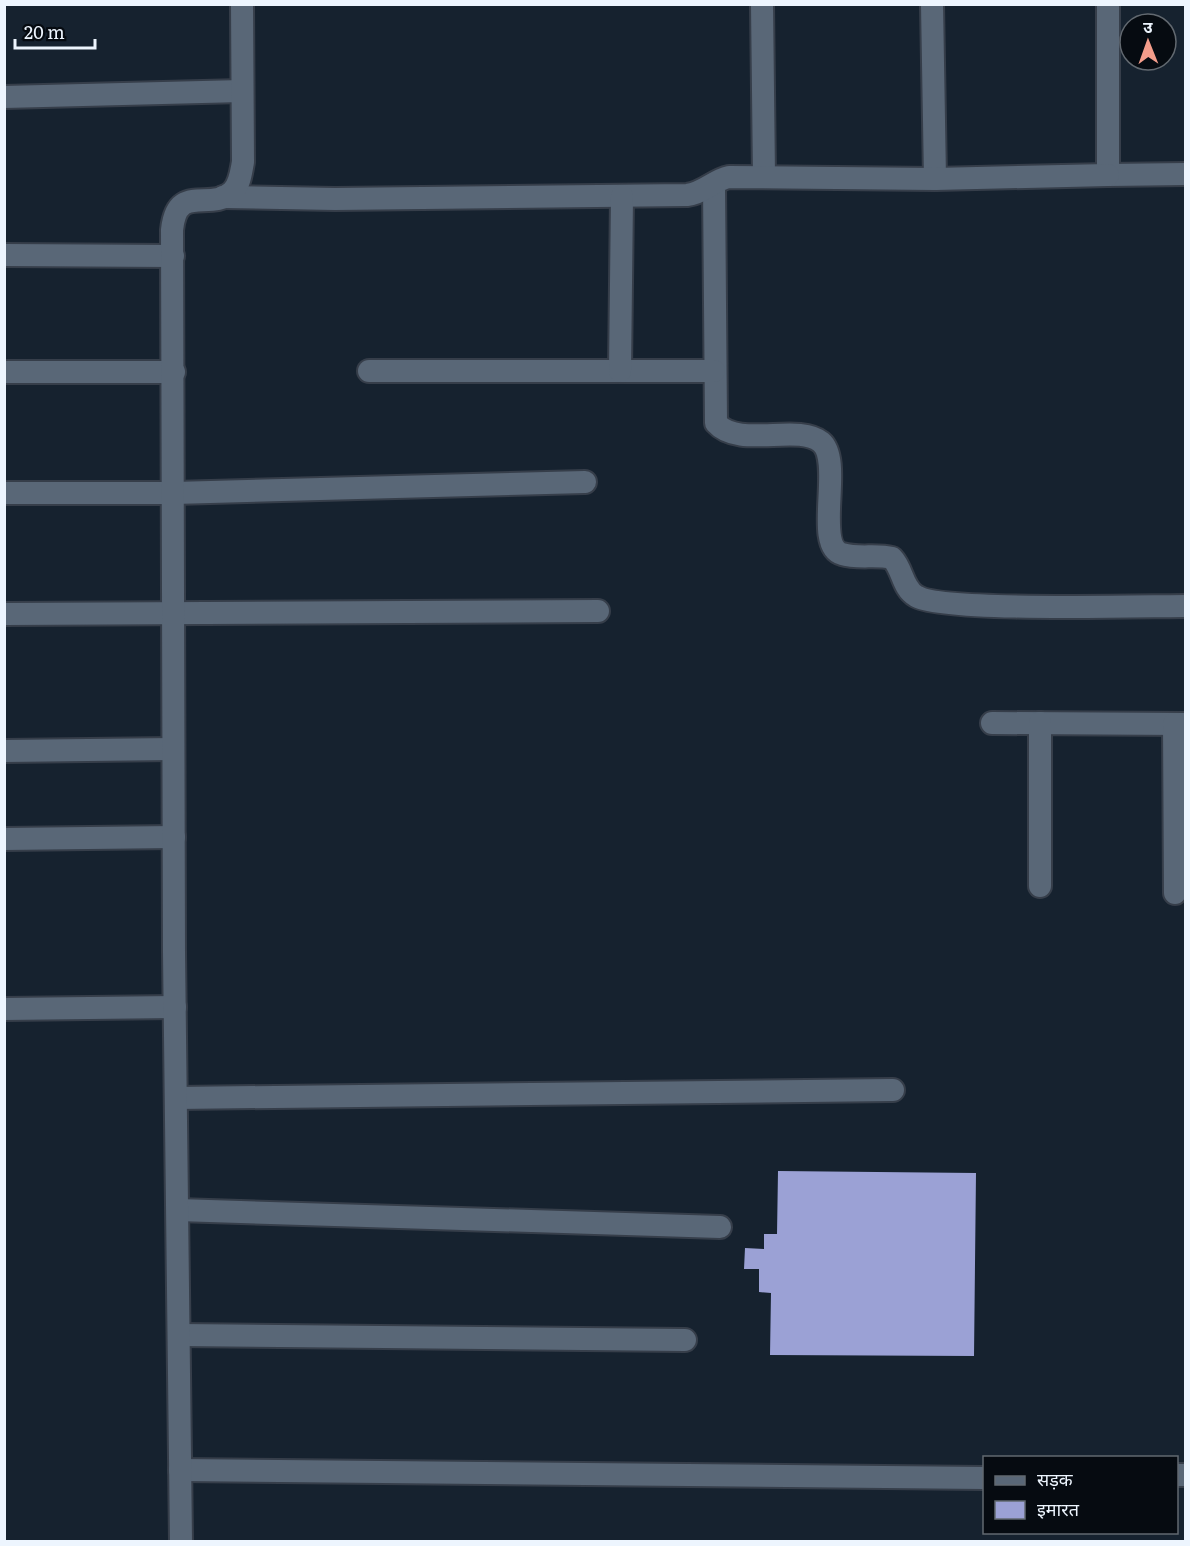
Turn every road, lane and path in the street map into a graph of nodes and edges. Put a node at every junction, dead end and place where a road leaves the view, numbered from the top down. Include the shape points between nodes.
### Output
1 (242, 4) edge
2 (762, 4) edge
3 (932, 4) edge
4 (1108, 4) edge
5 (242, 91) junction
6 (4, 97) edge
7 (1185, 174) edge
8 (1108, 175) junction
9 (764, 177) junction
10 (935, 179) junction
11 (714, 184) junction
12 (622, 196) junction
13 (223, 197) junction
14 (4, 255) edge
15 (173, 256) junction
16 (369, 371) dead end
17 (620, 371) junction
18 (714, 371) junction
19 (4, 372) edge
20 (174, 372) junction
21 (585, 482) dead end
22 (4, 493) edge
23 (174, 493) junction
24 (1185, 606) edge
25 (598, 611) dead end
26 (4, 614) edge
27 (173, 614) junction
28 (992, 723) dead end
29 (1040, 723) junction
30 (1180, 724) edge
31 (173, 749) junction
32 (4, 750) edge
33 (174, 837) junction
34 (4, 839) edge
35 (1040, 886) dead end
36 (1175, 893) dead end
37 (175, 1007) junction
38 (4, 1009) edge
39 (893, 1090) dead end
40 (176, 1098) junction
41 (178, 1210) junction
42 (720, 1227) dead end
43 (179, 1335) junction
44 (685, 1340) dead end
45 (180, 1470) junction
46 (983, 1478) edge
47 (181, 1542) edge

1 - 5 street
2 - 9 street
3 - 10 street
4 - 8 street
5 - 6 street
5 - 13 street via 243,162 236,187
7 - 8 street
8 - 10 street
9 - 10 street
9 - 11 street via 729,177
11 - 12 street via 687,195
11 - 18 street
12 - 13 street
12 - 17 street
13 - 15 street via 191,201 177,211 172,230
14 - 15 street
15 - 20 street
16 - 17 street
17 - 18 street
18 - 24 street via 716,423 730,434 802,436 820,441 829,460 829,532 834,549 841,554 892,558 908,589 921,599 991,605
19 - 20 street
20 - 23 street
21 - 23 street
22 - 23 street
23 - 27 street
25 - 27 street
26 - 27 street
27 - 31 street
28 - 29 street
29 - 30 street
29 - 35 street
30 - 36 street
31 - 32 street
31 - 33 street
33 - 34 street
33 - 37 street
37 - 38 street
37 - 40 street
39 - 40 street
40 - 41 street
41 - 42 street
41 - 43 street
43 - 44 street
43 - 45 street
45 - 46 street
45 - 47 street

